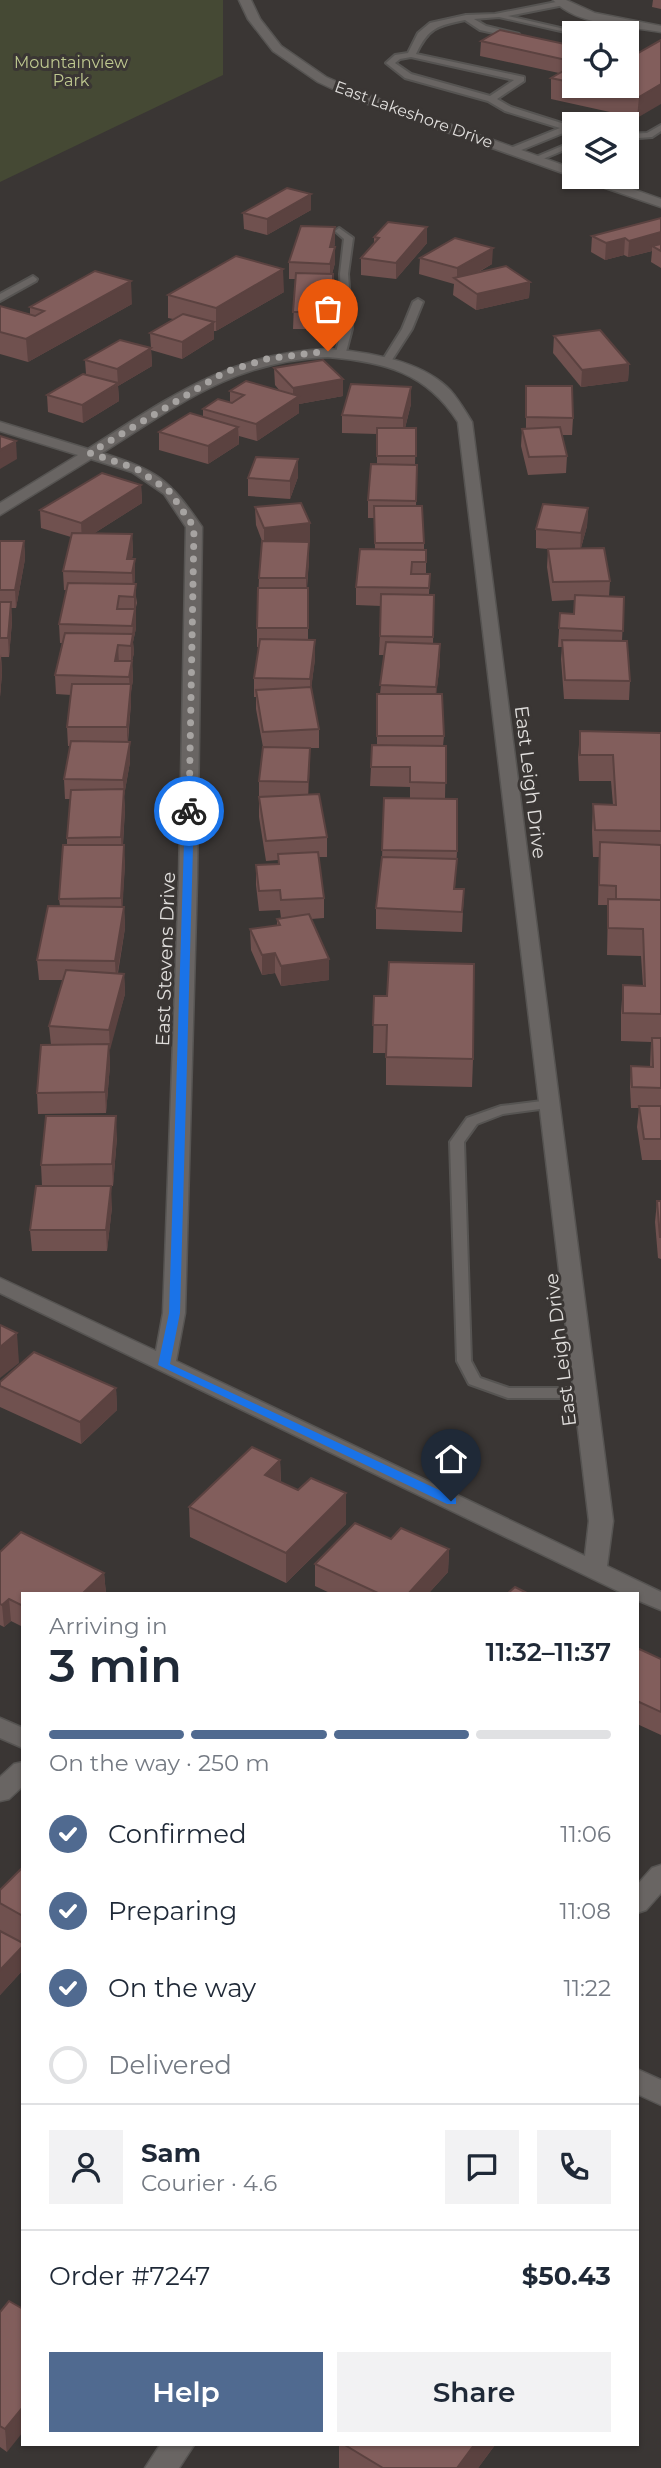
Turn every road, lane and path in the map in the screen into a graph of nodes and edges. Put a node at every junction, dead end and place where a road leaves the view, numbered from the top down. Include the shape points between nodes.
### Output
1 (245, 0) edge
2 (560, 1) edge
3 (495, 16) junction
4 (466, 17) junction
5 (661, 29) edge
6 (562, 30) edge
7 (522, 37) edge
8 (411, 55) junction
9 (491, 99) junction
10 (562, 126) edge
11 (661, 127) edge
12 (562, 132) edge
13 (639, 136) edge
14 (562, 148) edge
15 (512, 151) junction
16 (535, 159) junction
17 (562, 169) edge
18 (621, 189) edge
19 (661, 203) edge
20 (339, 231) dead end
21 (33, 279) dead end
22 (0, 298) edge
23 (418, 302) dead end
24 (341, 352) junction
25 (387, 361) junction
26 (0, 426) edge
27 (90, 453) junction
28 (0, 510) edge
29 (550, 1104) junction
30 (0, 1285) edge
31 (164, 1365) junction
32 (586, 1393) junction
33 (595, 1569) junction
34 (661, 1602) edge
35 (0, 1727) edge
36 (21, 1738) edge
37 (21, 1773) edge
38 (0, 1792) edge
39 (661, 1875) edge
40 (639, 1901) edge
41 (639, 2081) edge
42 (661, 2094) edge
43 (178, 2446) edge
44 (160, 2468) edge

1 - 15 street, East Lakeshore Drive via 274,49 303,69 358,96
2 - 3 lane
2 - 5 street via 584,13
3 - 4 lane
3 - 6 lane
4 - 7 lane via 483,28
4 - 8 lane via 425,30
8 - 9 lane via 390,63 408,76
8 - 9 lane via 521,79
9 - 10 lane
11 - 13 lane
12 - 15 lane
14 - 16 lane
15 - 16 street, East Lakeshore Drive
16 - 17 street, East Lakeshore Drive
18 - 19 street
20 - 24 lane via 349,238 344,274 347,329
21 - 22 lane
23 - 25 lane
24 - 25 street, East Leigh Drive
24 - 27 street, East Leigh Drive via 266,359 225,372
25 - 29 street, East Leigh Drive via 426,378 447,396 465,422
26 - 27 street, East Stevens Drive
27 - 28 street, East Leigh Drive
27 - 31 street, East Stevens Drive via 137,469 169,491 194,527 189,865 174,1313
29 - 32 street, East Leigh Drive
29 - 32 lane via 501,1110 472,1121 457,1142 464,1361 474,1381 508,1393
30 - 31 street
31 - 33 street
32 - 33 street, East Leigh Drive via 601,1521
33 - 34 street
35 - 36 street
37 - 38 street
39 - 40 street
41 - 42 street
43 - 44 street

